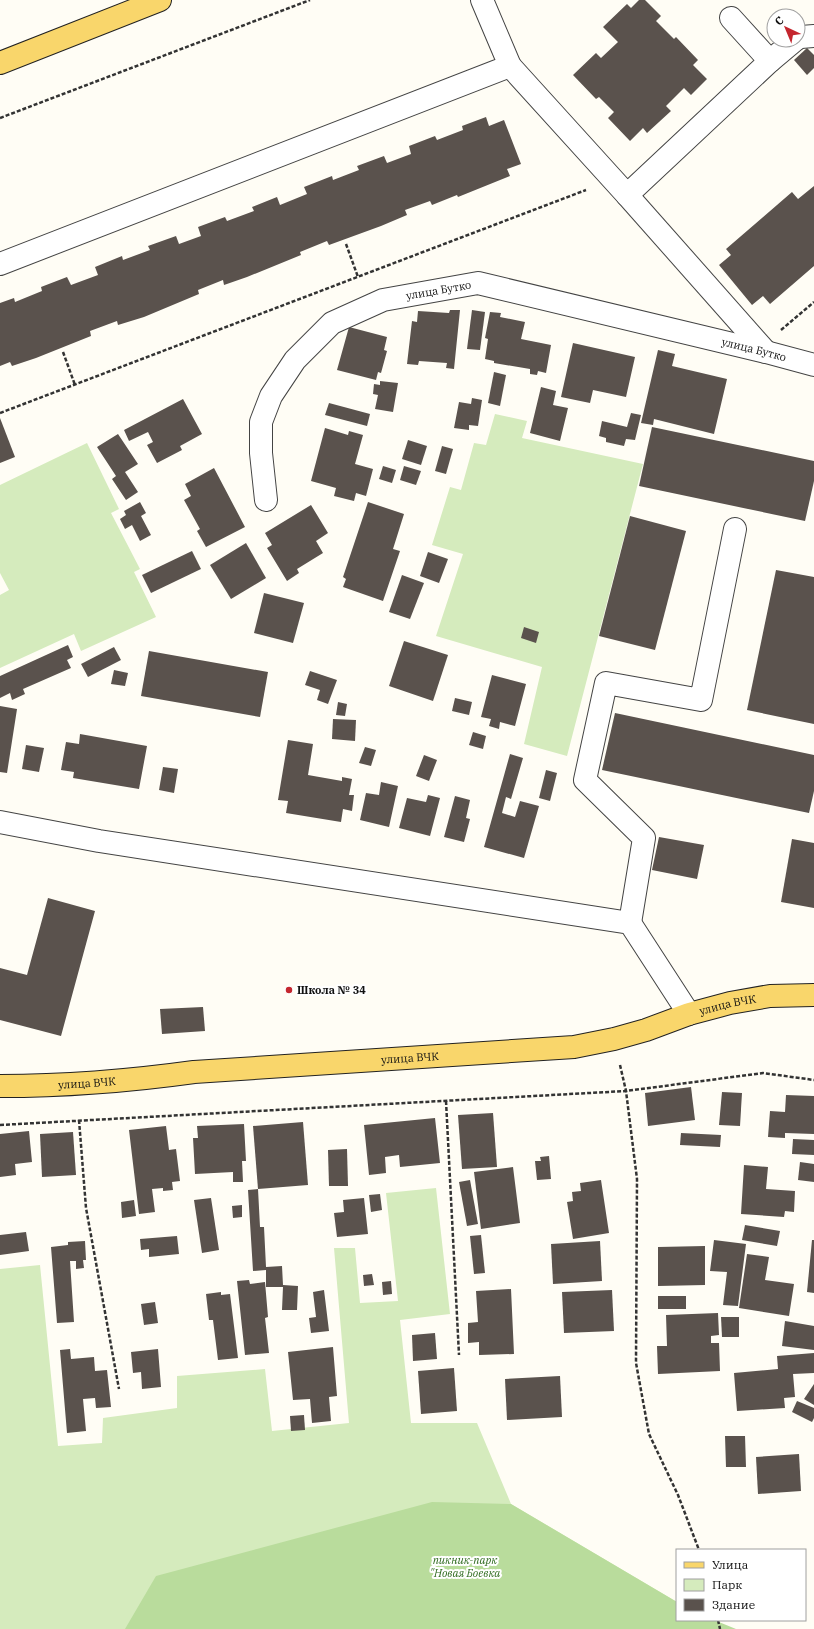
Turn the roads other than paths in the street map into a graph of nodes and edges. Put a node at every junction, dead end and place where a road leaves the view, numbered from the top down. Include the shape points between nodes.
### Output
1 (160, 0) edge
2 (482, 0) edge
3 (731, 18) dead end
4 (785, 48) edge
5 (770, 61) junction
6 (0, 63) edge
7 (510, 66) junction
8 (620, 187) junction
9 (0, 264) edge
10 (763, 349) junction
11 (814, 365) edge
12 (266, 500) dead end
13 (735, 529) dead end
14 (0, 822) edge
15 (630, 923) junction
16 (814, 995) edge
17 (689, 1014) junction
18 (0, 1086) edge

1 - 6 main road
2 - 7 lane
3 - 5 lane
4 - 5 lane
5 - 8 lane
7 - 8 lane
7 - 9 lane
8 - 10 lane
10 - 11 lane, улица Бутко
10 - 12 lane, улица Бутко via 478,284 383,300 332,324 296,360 272,396 261,422
13 - 15 lane via 700,700 606,683 585,780 644,838
14 - 15 lane via 99,841
15 - 17 lane
16 - 17 main road, улица ВЧК via 770,996
17 - 18 main road, улица ВЧК via 646,1030 574,1047 194,1072 44,1086

